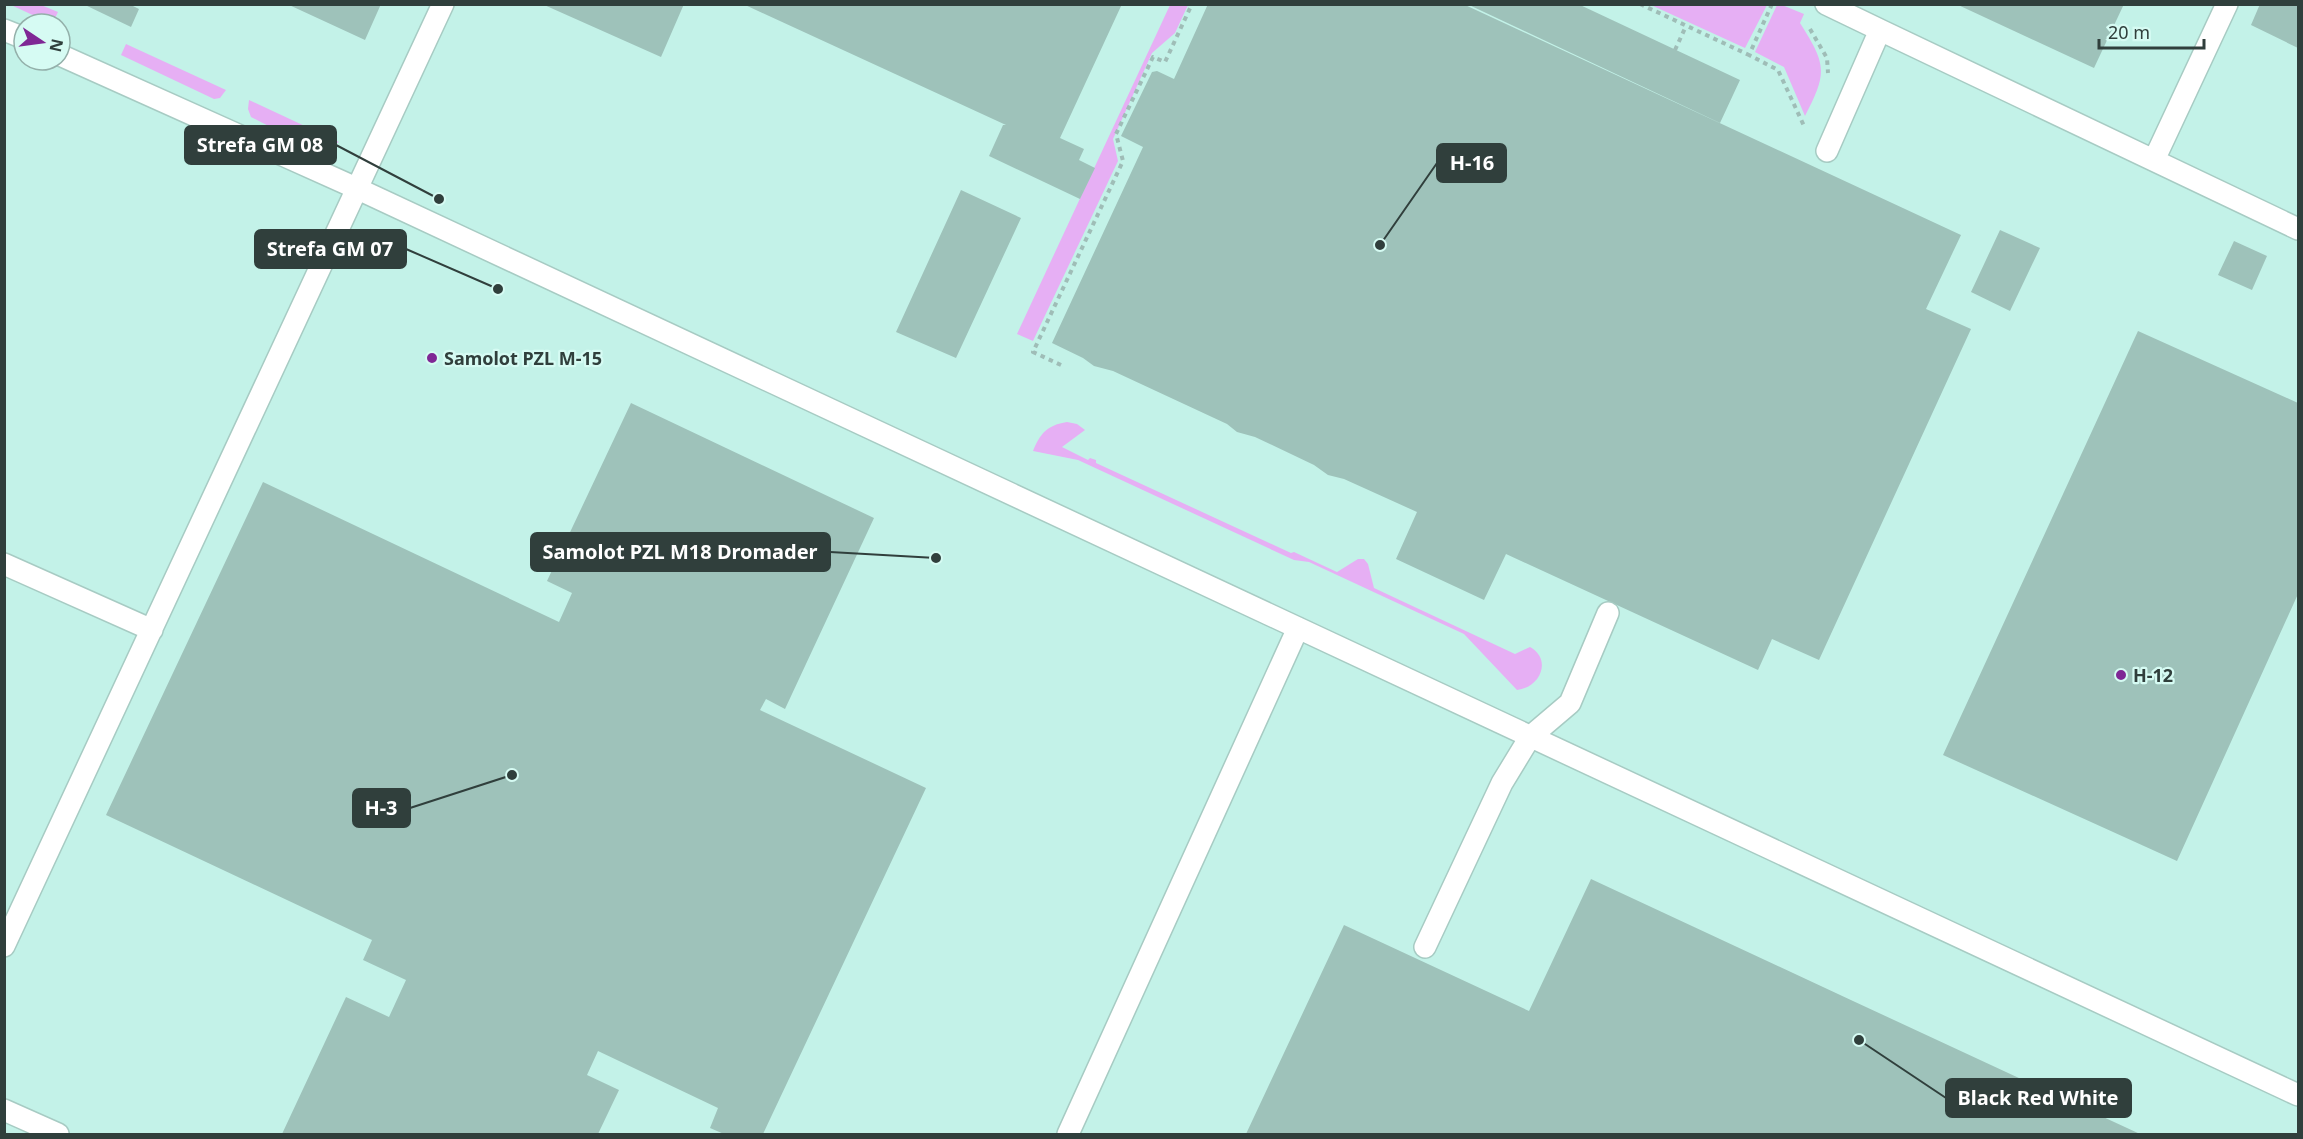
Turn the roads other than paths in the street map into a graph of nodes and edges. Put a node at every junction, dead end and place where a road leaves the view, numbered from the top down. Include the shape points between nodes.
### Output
1 (443, 4) edge
2 (1826, 4) edge
3 (2227, 4) edge
4 (1880, 30) junction
5 (72, 60) edge
6 (1827, 151) dead end
7 (2154, 160) junction
8 (356, 189) junction
9 (2298, 229) edge
10 (4, 564) edge
11 (1608, 613) dead end
12 (1298, 628) junction
13 (152, 630) junction
14 (1530, 737) junction
15 (4, 946) edge
16 (1425, 947) dead end
17 (2298, 1095) edge
18 (4, 1110) edge
19 (58, 1134) edge
20 (1068, 1134) edge

1 - 8 lane
2 - 4 lane
3 - 7 lane
4 - 6 lane
4 - 7 lane
5 - 8 lane
7 - 9 lane
8 - 12 lane
8 - 13 lane
10 - 13 lane
11 - 14 lane via 1570,703
12 - 14 lane
12 - 20 lane
13 - 15 lane
14 - 16 lane via 1502,783
14 - 17 lane
18 - 19 lane

